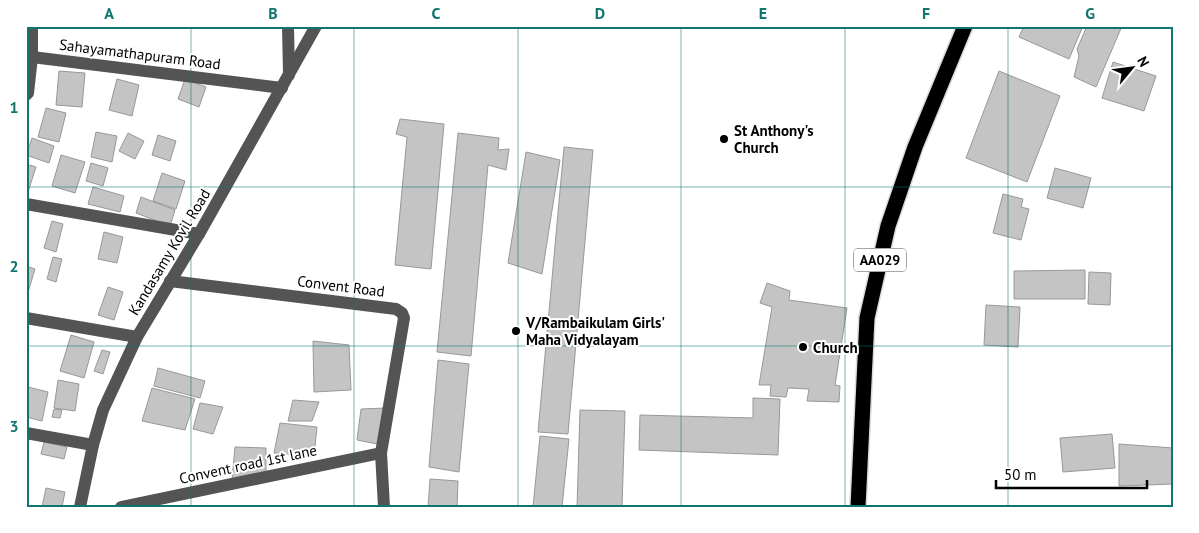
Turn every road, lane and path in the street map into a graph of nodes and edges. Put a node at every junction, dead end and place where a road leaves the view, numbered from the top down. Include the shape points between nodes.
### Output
1 (32, 26) edge
2 (288, 26) edge
3 (316, 26) edge
4 (965, 26) edge
5 (32, 57) junction
6 (290, 75) junction
7 (282, 88) junction
8 (26, 95) edge
9 (26, 204) edge
10 (199, 234) junction
11 (170, 281) junction
12 (26, 318) edge
13 (137, 337) junction
14 (26, 433) edge
15 (93, 445) junction
16 (381, 453) junction
17 (80, 507) edge
18 (122, 507) edge
19 (384, 507) edge
20 (858, 507) edge

1 - 5 street
2 - 6 street
3 - 6 street, Kandasamy Kovil Road
4 - 20 highway, AA029 via 915,147 888,226 867,318
5 - 7 street, Sahayamathapuram Road
5 - 8 street
6 - 7 street, Kandasamy Kovil Road
7 - 10 street, Kandasamy Kovil Road
9 - 10 street
10 - 11 street, Kandasamy Kovil Road
11 - 13 street, Kandasamy Kovil Road
11 - 16 street, Convent Road via 396,309 402,313 404,318
12 - 13 street
13 - 15 street, Kandasamy Kovil Road via 103,410
14 - 15 street
15 - 17 street, Kandasamy Kovil Road
16 - 18 street, Convent road 1st lane
16 - 19 street, Convent Road

